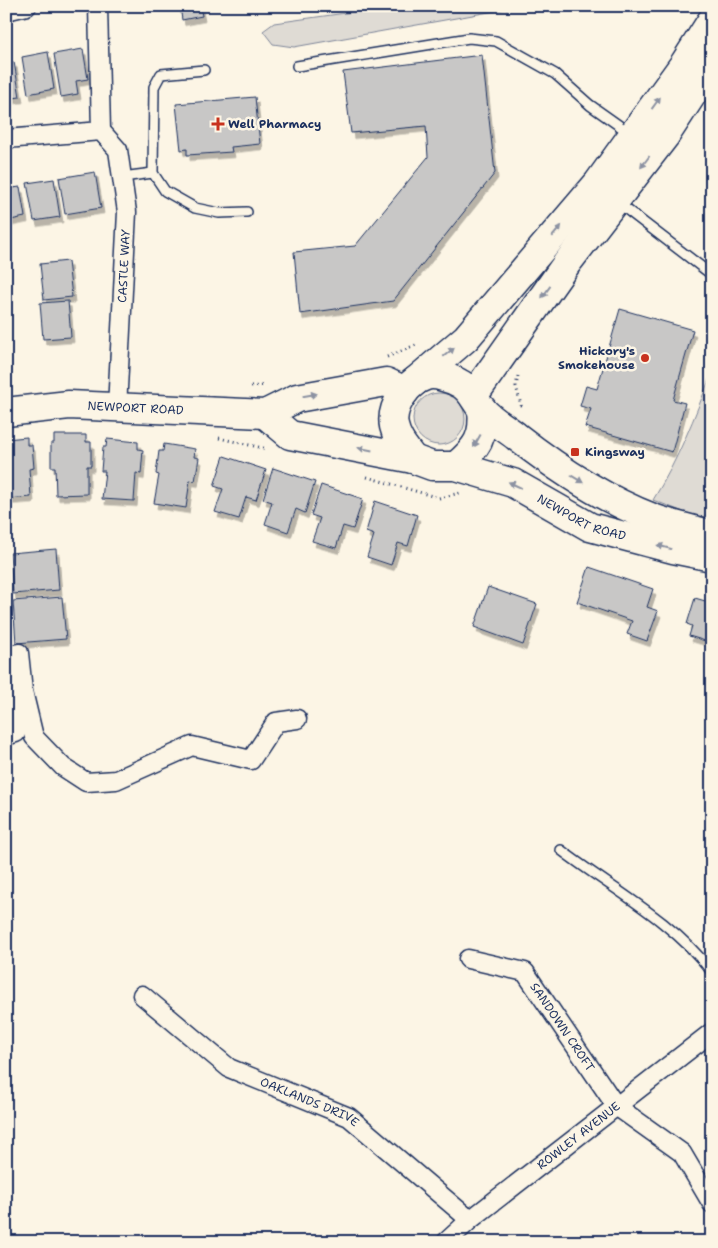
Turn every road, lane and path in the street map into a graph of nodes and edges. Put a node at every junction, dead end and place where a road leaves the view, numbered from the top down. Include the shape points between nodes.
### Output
1 (27, 6) edge
2 (98, 6) edge
3 (6, 11) edge
4 (712, 20) edge
5 (712, 64) edge
6 (297, 66) dead end
7 (204, 70) dead end
8 (101, 131) junction
9 (633, 136) junction
10 (6, 139) edge
11 (153, 173) junction
12 (122, 177) junction
13 (616, 201) junction
14 (247, 212) dead end
15 (712, 275) edge
16 (424, 340) dead end
17 (381, 360) dead end
18 (520, 369) dead end
19 (272, 384) dead end
20 (408, 387) junction
21 (242, 388) dead end
22 (478, 402) junction
23 (117, 408) junction
24 (6, 412) edge
25 (525, 412) dead end
26 (265, 414) junction
27 (214, 437) dead end
28 (273, 450) dead end
29 (413, 458) junction
30 (456, 466) junction
31 (366, 477) dead end
32 (468, 491) dead end
33 (712, 535) edge
34 (712, 557) edge
35 (6, 656) edge
36 (6, 676) edge
37 (297, 719) dead end
38 (6, 736) edge
39 (561, 850) dead end
40 (468, 959) dead end
41 (712, 972) edge
42 (142, 994) dead end
43 (712, 1032) edge
44 (616, 1106) junction
45 (712, 1204) edge
46 (470, 1220) junction
47 (446, 1242) edge

1 - 3 street
2 - 8 street
9 -> 4 main road
5 -> 13 main road via 665,136
6 - 9 lane via 469,38 496,41 555,74
7 - 11 lane via 162,74 154,87
8 - 10 street
8 - 12 street, CASTLE WAY via 118,150
20 -> 9 main road via 466,338 598,183
11 - 12 lane
11 - 14 lane via 165,191 195,208 219,213
12 - 23 street, CASTLE WAY via 127,212
13 - 15 lane
13 -> 22 main road via 567,263
16 - 17 path
18 - 25 path via 516,386
19 - 21 path
20 - 22 main road via 427,375 445,378 460,383
26 -> 20 main road, NEWPORT ROAD via 298,398 386,382
20 - 29 main road via 394,413 394,425 399,442
22 -> 30 main road via 484,427 478,442
22 -> 33 main road via 561,470 601,494 653,518
23 - 24 main road, NEWPORT ROAD via 69,405
23 - 26 main road, NEWPORT ROAD
29 -> 26 main road, NEWPORT ROAD via 290,435
27 - 28 path
29 - 30 main road, NEWPORT ROAD via 432,466
34 -> 30 main road, NEWPORT ROAD via 590,526 513,483
31 - 32 path via 439,498
35 - 37 street via 19,654 23,692 34,737 63,767 86,782 116,780 192,746 252,760 276,722
36 - 38 street via 16,734
39 - 41 lane via 666,926 696,952
40 - 44 street, SANDOWN CROFT via 525,972
42 - 46 street, OAKLANDS DRIVE via 229,1068 349,1117
43 - 44 street, ROWLEY AVENUE
44 - 45 street via 682,1153
44 - 46 street, ROWLEY AVENUE
46 - 47 street, ROWLEY AVENUE

